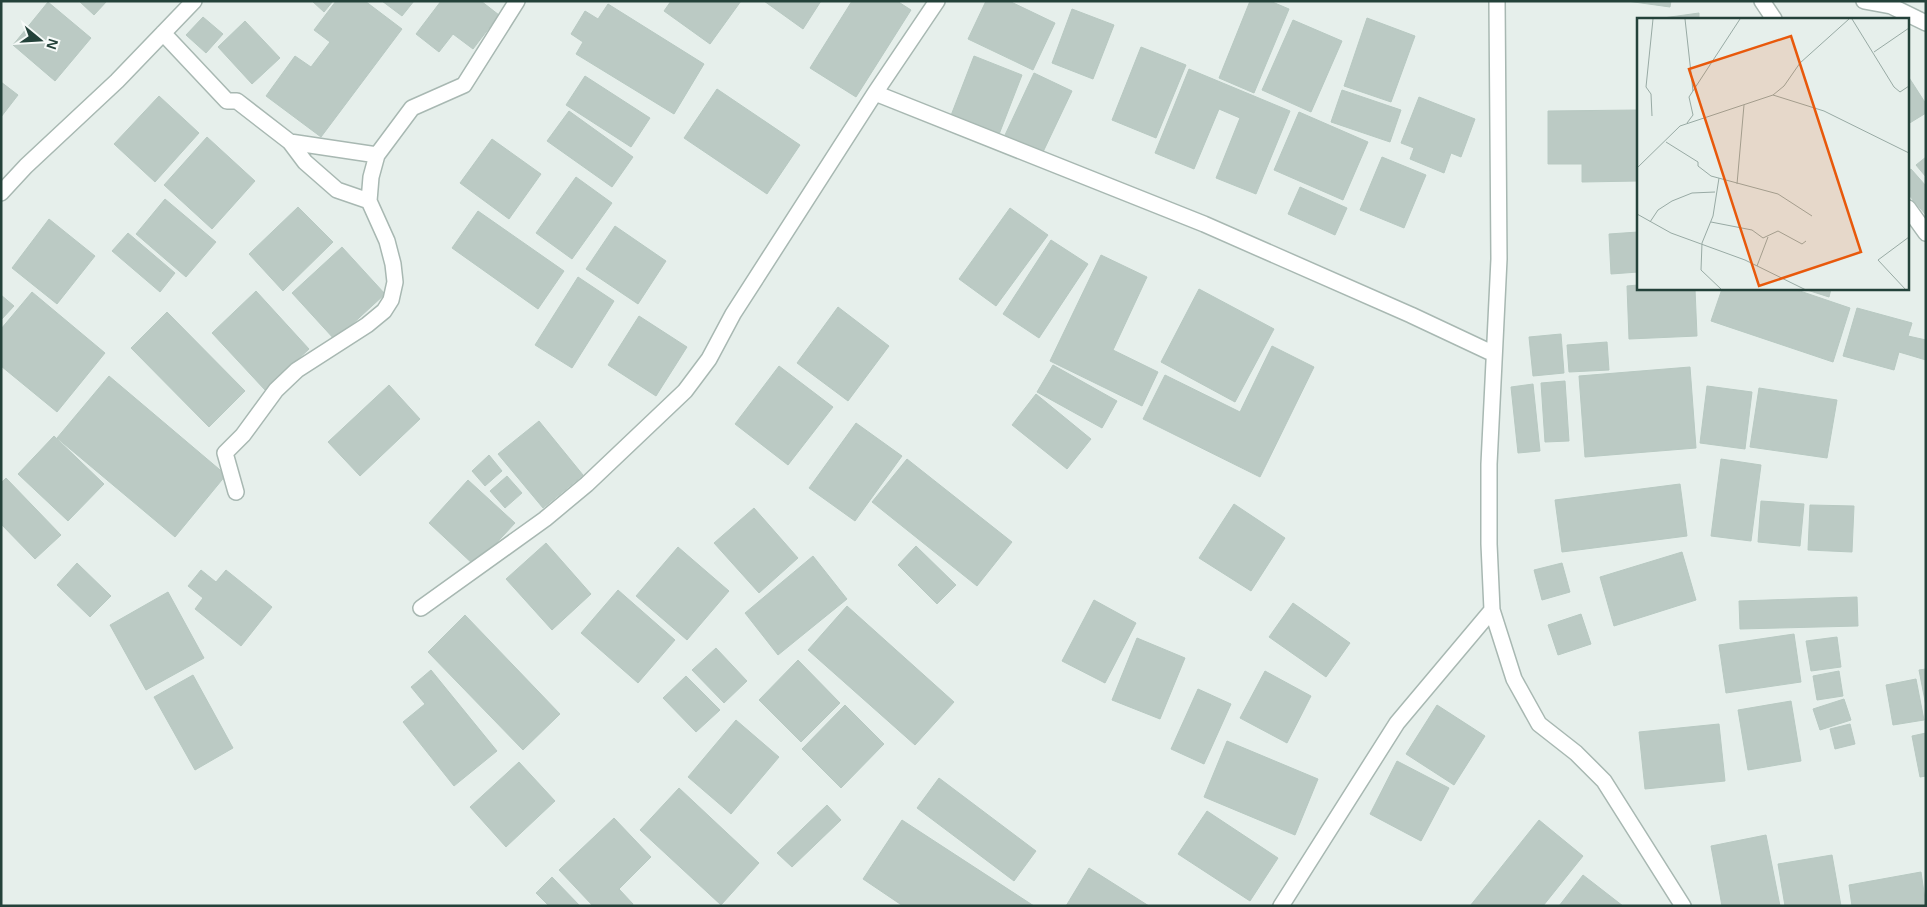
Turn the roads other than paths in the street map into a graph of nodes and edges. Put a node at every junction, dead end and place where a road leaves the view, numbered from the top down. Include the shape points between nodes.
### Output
1 (194, 1) edge
2 (517, 1) edge
3 (937, 1) edge
4 (1497, 1) edge
5 (1762, 1) edge
6 (1864, 1) edge
7 (1773, 18) edge
8 (1926, 22) edge
9 (163, 34) junction
10 (875, 93) junction
11 (290, 142) junction
12 (377, 155) junction
13 (1, 193) edge
14 (369, 201) junction
15 (1910, 211) edge
16 (1926, 233) edge
17 (1494, 354) junction
18 (236, 492) dead end
19 (421, 608) dead end
20 (1492, 610) junction
21 (1281, 906) edge
22 (1683, 906) edge

1 - 9 street
2 - 12 street via 464,85 412,108
3 - 10 street
4 - 17 street via 1499,259
5 - 7 street
6 - 8 street via 1891,6
9 - 11 street via 227,101 237,101
9 - 13 street
10 - 17 street via 1204,224
10 - 19 street via 734,314 709,359 685,391 552,514
11 - 12 street
11 - 14 street via 305,162 337,190
12 - 14 street
14 - 18 street via 387,241 393,264 395,282 391,300 384,311 367,325 297,370 276,390 243,435 225,453
15 - 16 street
17 - 20 street via 1488,544
20 - 21 street via 1397,723
20 - 22 street via 1514,679 1540,724 1604,781

